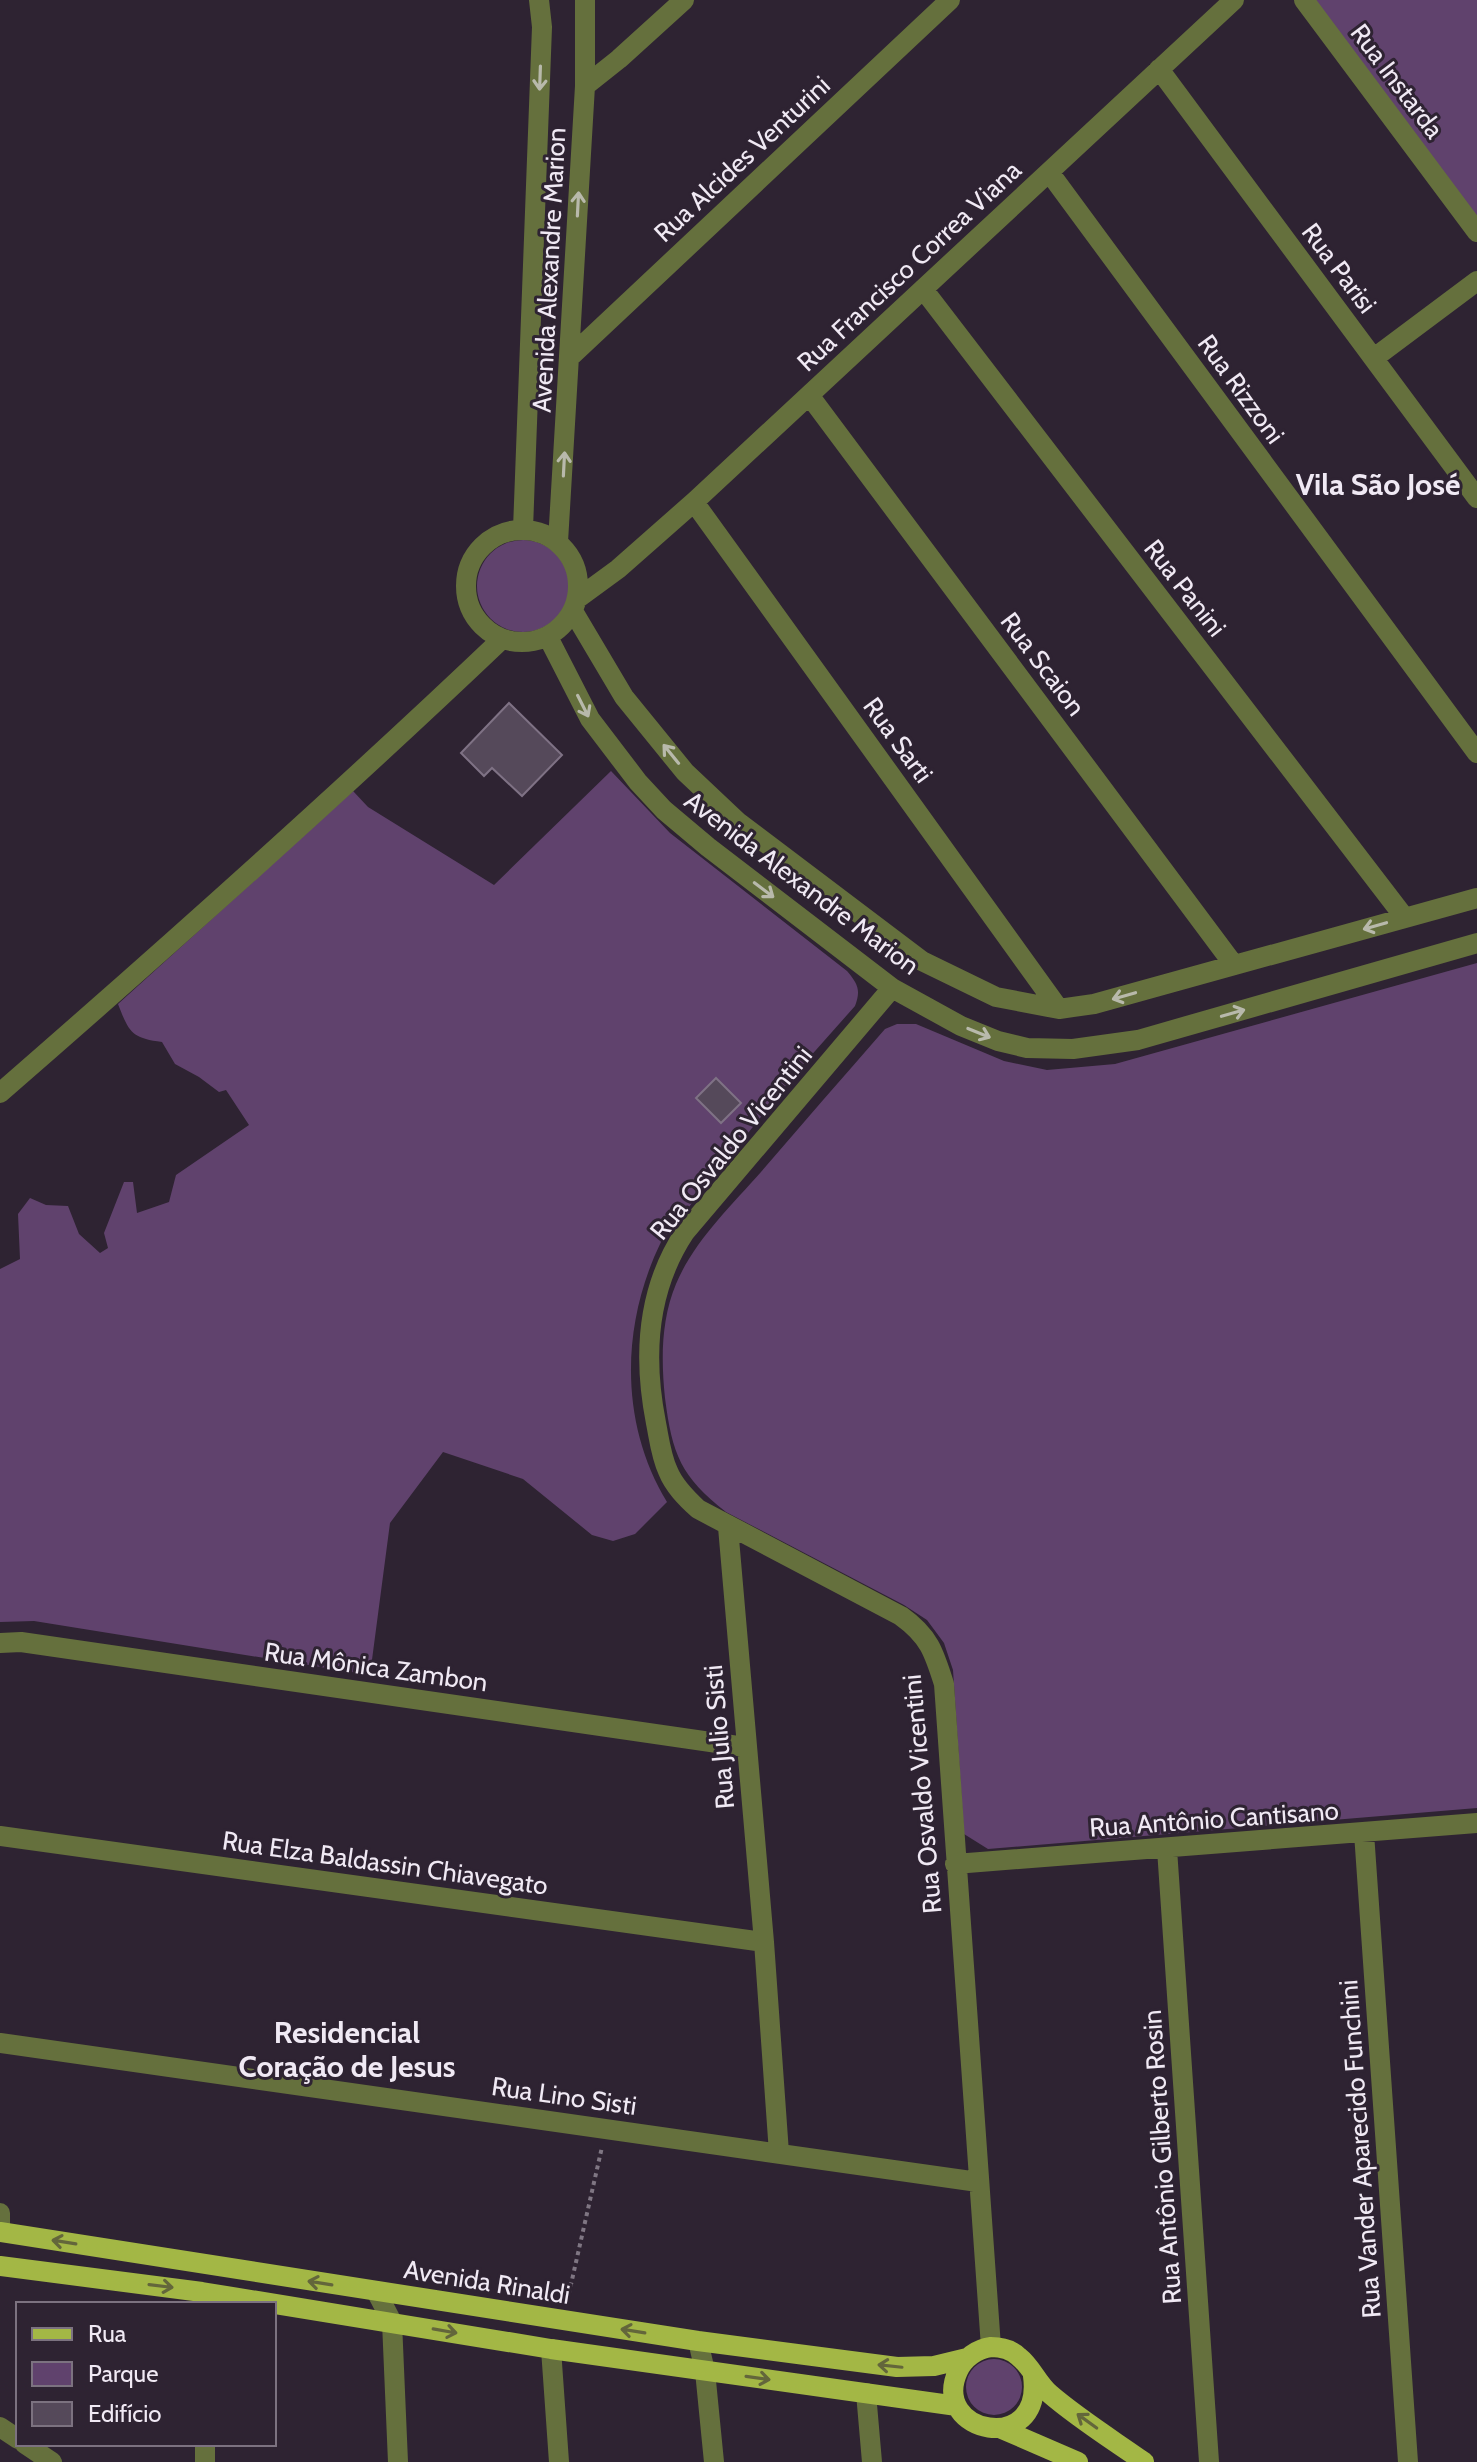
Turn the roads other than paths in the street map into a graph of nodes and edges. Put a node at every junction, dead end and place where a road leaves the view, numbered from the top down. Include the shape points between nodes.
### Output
1 (539, 0) edge
2 (585, 0) edge
3 (684, 0) edge
4 (950, 0) edge
5 (1234, 0) edge
6 (1304, 0) edge
7 (1159, 69) junction
8 (585, 86) junction
9 (1049, 172) junction
10 (1477, 232) edge
11 (1477, 281) edge
12 (923, 289) junction
13 (570, 357) junction
14 (1374, 358) junction
15 (809, 395) junction
16 (1477, 498) edge
17 (694, 502) junction
18 (523, 529) junction
19 (558, 542) junction
20 (618, 569) junction
21 (576, 572) junction
22 (575, 605) junction
23 (548, 637) junction
24 (502, 639) junction
25 (1477, 753) edge
26 (1477, 898) edge
27 (1405, 918) junction
28 (1477, 943) edge
29 (1234, 965) junction
30 (892, 988) junction
31 (1059, 1009) junction
32 (0, 1093) edge
33 (728, 1527) junction
34 (0, 1643) edge
35 (745, 1747) junction
36 (1477, 1823) edge
37 (1364, 1833) junction
38 (0, 1836) edge
39 (1167, 1849) junction
40 (955, 1864) junction
41 (764, 1942) junction
42 (0, 2043) edge
43 (779, 2153) junction
44 (978, 2182) junction
45 (0, 2213) edge
46 (0, 2232) edge
47 (0, 2266) edge
48 (376, 2291) junction
49 (202, 2298) edge
50 (234, 2302) edge
51 (276, 2307) edge
52 (392, 2322) junction
53 (698, 2341) junction
54 (991, 2347) junction
55 (551, 2349) junction
56 (967, 2358) junction
57 (705, 2371) junction
58 (1033, 2376) junction
59 (866, 2393) junction
60 (957, 2406) junction
61 (1002, 2429) junction
62 (28, 2446) edge
63 (52, 2462) edge
64 (398, 2462) edge
65 (559, 2462) edge
66 (714, 2462) edge
67 (872, 2462) edge
68 (1078, 2462) edge
69 (1144, 2462) edge
70 (1209, 2462) edge
71 (1408, 2462) edge

1 -> 18 street, Avenida Alexandre Marion
2 - 8 street, Avenida Alexandre Marion
3 - 8 street
4 - 13 street, Rua Alcides Venturini
5 - 7 street, Rua Francisco Correa Viana
6 - 10 street, Rua Instarda
7 - 9 street, Rua Francisco Correa Viana
7 - 14 street, Rua Parisi
13 -> 8 street, Avenida Alexandre Marion
9 - 12 street, Rua Francisco Correa Viana
9 - 25 street, Rua Rizzoni
11 - 14 street
12 - 15 street, Rua Francisco Correa Viana
12 - 27 street, Rua Panini
19 -> 13 street, Avenida Alexandre Marion
14 - 16 street, Rua Parisi
15 - 17 street, Rua Francisco Correa Viana
15 - 29 street, Rua Scaion
17 - 20 street, Rua Francisco Correa Viana
17 - 31 street, Rua Sarti
18 - 19 street
18 - 24 street via 487,542 467,575 466,595 473,614
19 - 21 street
20 - 21 street
20 - 22 street, Rua Francisco Correa Viana
21 - 22 street
22 - 23 street
31 -> 22 street, Avenida Alexandre Marion via 996,997 922,961 738,822 685,772 624,697
23 - 24 street via 533,642
23 -> 30 street, Avenida Alexandre Marion via 590,719 664,810
24 - 32 street
26 - 27 street, Avenida Alexandre Marion
27 -> 29 street, Avenida Alexandre Marion
30 -> 28 street, Avenida Alexandre Marion via 998,1041 1073,1049 1138,1040
29 -> 31 street, Avenida Alexandre Marion
30 - 33 street, Rua Osvaldo Vicentini via 685,1232 659,1283 649,1364 664,1458 679,1491
33 - 35 street, Rua Julio Sisti
33 - 40 street, Rua Osvaldo Vicentini via 920,1629 935,1652 944,1684
34 - 35 street, Rua Mônica Zambon
35 - 41 street, Rua Julio Sisti
36 - 37 street, Rua Antônio Cantisano
37 - 39 street, Rua Antônio Cantisano
37 - 71 street, Rua Vander Aparecido Funchini
38 - 41 street, Rua Elza Baldassin Chiavegato
39 - 40 street, Rua Antônio Cantisano
39 - 70 street, Rua Antônio Gilberto Rosin
40 - 44 street, Rua Osvaldo Vicentini
41 - 43 street, Rua Julio Sisti
42 - 43 street, Rua Lino Sisti
43 - 44 street, Rua Lino Sisti
44 - 54 street, Rua Osvaldo Vicentini
45 - 46 street
48 -> 46 main road, Avenida Rinaldi
47 -> 49 main road, Avenida Rinaldi
48 - 52 street
53 -> 48 main road, Avenida Rinaldi
49 - 50 main road, Avenida Rinaldi
51 - 52 main road, Avenida Rinaldi
52 -> 55 main road, Avenida Rinaldi
52 - 64 street
56 -> 53 main road, Avenida Rinaldi via 897,2367
53 - 57 street
54 - 56 main road
54 - 58 main road via 1017,2354
55 - 57 main road, Avenida Rinaldi
55 - 65 street
56 - 60 main road via 954,2381
57 -> 59 main road, Avenida Rinaldi
57 - 66 street
58 - 61 main road via 1033,2403 1025,2415
69 -> 58 main road
59 - 60 main road, Avenida Rinaldi
59 - 67 street
60 - 61 main road via 975,2425
61 - 68 main road
62 - 63 street

